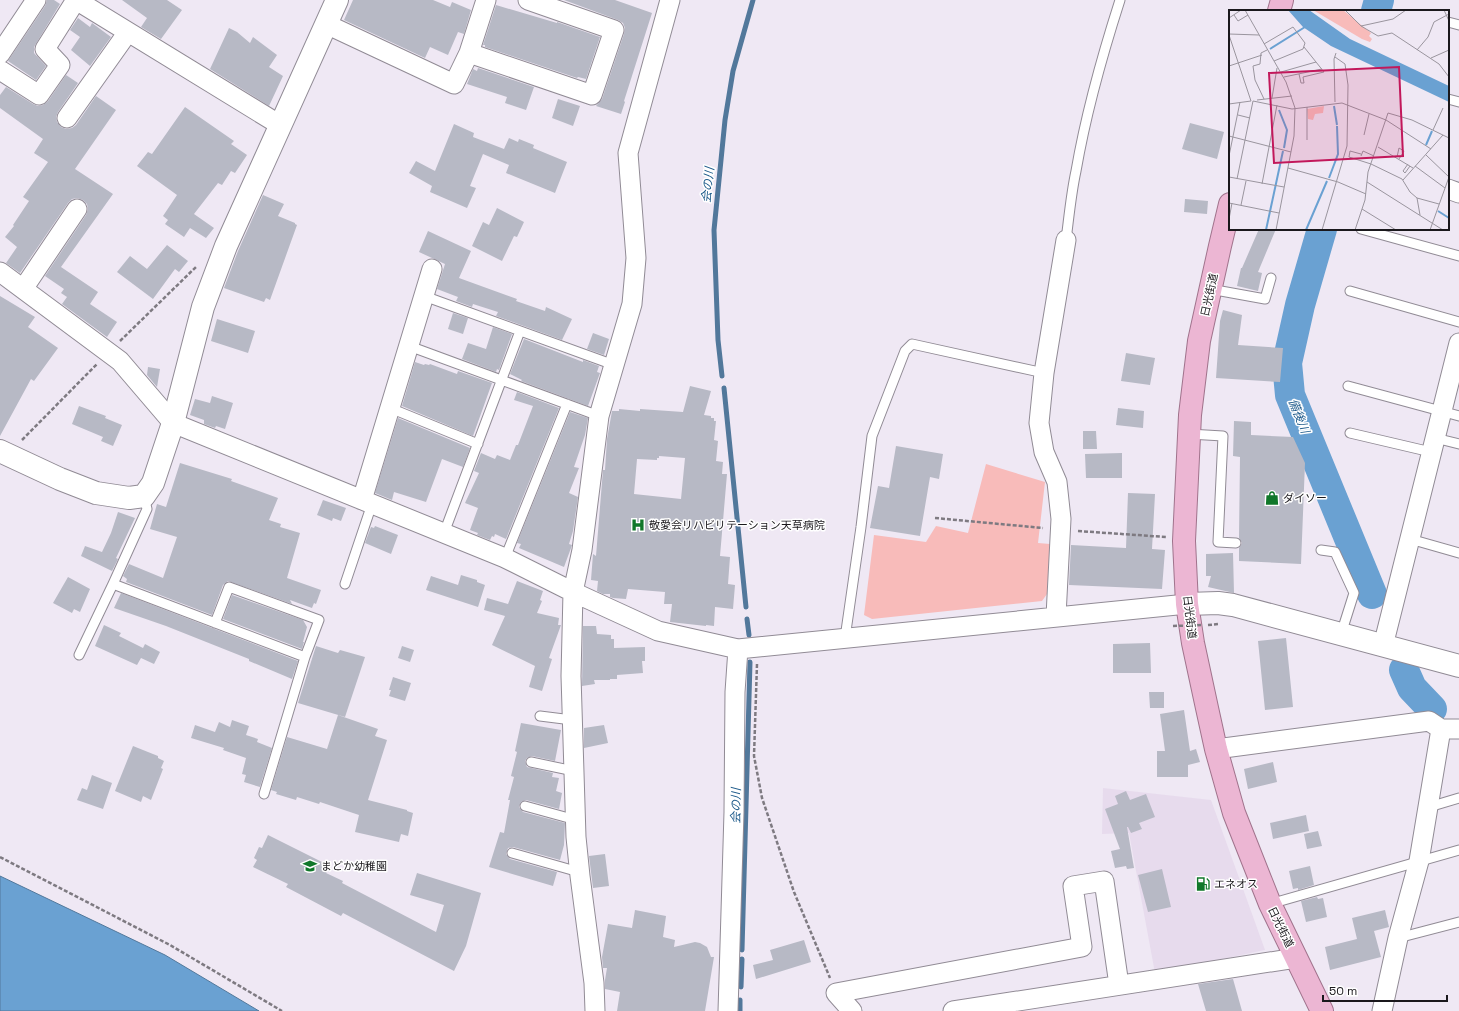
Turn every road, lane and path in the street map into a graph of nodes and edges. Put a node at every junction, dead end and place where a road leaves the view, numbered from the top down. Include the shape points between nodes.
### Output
1 (36, 0) edge
2 (76, 0) edge
3 (337, 0) edge
4 (486, 0) edge
5 (528, 0) edge
6 (670, 0) edge
7 (1120, 0) edge
8 (1282, 0) edge
9 (1279, 10) edge
10 (1449, 22) edge
11 (326, 24) junction
12 (1459, 25) edge
13 (128, 32) junction
14 (469, 53) junction
15 (0, 54) edge
16 (0, 70) edge
17 (1449, 99) edge
18 (1459, 102) edge
19 (67, 118) dead end
20 (280, 125) junction
21 (1449, 189) edge
22 (1459, 193) edge
23 (1229, 208) edge
24 (77, 209) dead end
25 (1365, 230) edge
26 (1066, 240) joint
27 (1459, 256) edge
28 (432, 269) dead end
29 (0, 272) edge
30 (1271, 278) dead end
31 (23, 289) junction
32 (1210, 289) junction
33 (1350, 292) dead end
34 (424, 296) junction
35 (1459, 322) edge
36 (520, 331) junction
37 (409, 346) junction
38 (1458, 347) edge
39 (614, 365) junction
40 (1044, 374) junction
41 (502, 380) junction
42 (1348, 386) dead end
43 (567, 404) junction
44 (390, 408) junction
45 (1450, 413) edge
46 (600, 416) junction
47 (173, 423) junction
48 (1350, 433) dead end
49 (1189, 434) junction
50 (478, 444) junction
51 (1459, 444) edge
52 (1433, 445) junction
53 (0, 450) edge
54 (144, 496) junction
55 (367, 502) junction
56 (444, 533) junction
57 (1410, 539) junction
58 (1236, 543) dead end
59 (1321, 550) dead end
60 (1459, 553) edge
61 (505, 558) junction
62 (113, 584) junction
63 (345, 584) dead end
64 (573, 592) junction
65 (1187, 604) junction
66 (1056, 616) junction
67 (215, 623) junction
68 (1203, 625) dead end
69 (1173, 626) dead end
70 (1341, 635) junction
71 (845, 638) junction
72 (1383, 646) junction
73 (757, 648) junction
74 (738, 649) junction
75 (80, 654) dead end
76 (305, 657) junction
77 (1459, 666) edge
78 (540, 716) dead end
79 (572, 720) junction
80 (1450, 729) edge
81 (1216, 749) junction
82 (531, 762) dead end
83 (574, 771) junction
84 (264, 794) dead end
85 (1459, 798) edge
86 (525, 806) dead end
87 (1428, 807) junction
88 (576, 820) junction
89 (1459, 850) edge
90 (512, 854) dead end
91 (0, 857) edge
92 (1419, 862) junction
93 (579, 872) junction
94 (1270, 904) junction
95 (1459, 922) edge
96 (1398, 938) junction
97 (1113, 943) junction
98 (1082, 947) junction
99 (1296, 958) junction
100 (1119, 985) junction
101 (836, 993) junction
102 (282, 1011) edge
103 (595, 1011) edge
104 (728, 1011) edge
105 (852, 1011) edge
106 (953, 1011) edge
107 (1322, 1011) edge
108 (1382, 1011) edge

1 - 15 street
2 - 13 street
2 - 16 street via 45,48 60,65 39,95
3 - 11 street
4 - 14 street
5 - 14 street via 614,30 592,95
6 - 39 street via 628,153 636,258 632,304
7 - 26 lane via 1084,131
8 - 9 highway
10 - 12 lane
11 - 14 street via 454,84
11 - 20 street
13 - 19 street
13 - 20 street
17 - 18 lane
20 - 47 street via 226,246 203,307
21 - 22 street
23 - 32 highway, 日光街道
24 - 31 street
25 - 27 lane
26 - 40 street
28 - 34 street
29 - 31 street
30 - 32 lane via 1264,299
31 - 47 street via 120,361
32 - 49 highway, 日光街道 via 1199,341
33 - 35 lane
34 - 36 lane
34 - 37 street
36 - 39 lane
36 - 41 lane
37 - 41 lane
37 - 44 street
38 - 45 street
39 - 46 street
40 - 66 street via 1039,423 1044,452 1056,482 1061,518
40 - 71 lane via 912,344 905,351 872,436
41 - 43 lane
41 - 50 lane
42 - 45 lane
43 - 46 lane
43 - 61 lane
44 - 50 lane
44 - 55 street
45 - 52 street
46 - 64 street via 582,550
47 - 54 street via 153,483
47 - 55 street
48 - 52 lane
49 - 58 lane via 1223,436 1218,542
49 - 65 highway, 日光街道 via 1184,541
50 - 56 lane
51 - 52 lane
52 - 57 street
53 - 54 street via 96,493 128,498
54 - 62 lane via 147,509
55 - 56 street
55 - 63 lane
56 - 61 street
57 - 60 lane
57 - 72 street
59 - 70 lane via 1335,552 1354,593
61 - 64 street
62 - 67 lane
62 - 75 lane
64 - 74 street via 658,631
64 - 79 street
65 - 66 street
65 - 70 street via 1218,603 1233,606
65 - 81 highway, 日光街道
66 - 71 street
67 - 76 lane
67 - 76 lane via 229,587 318,620
68 - 69 path, bridge
70 - 72 street
71 - 73 street
72 - 77 street
73 - 74 street
73 - 101 path via 754,756 762,798 794,892
74 - 104 street
76 - 84 lane
78 - 79 lane
79 - 83 street
80 - 81 street via 1429,721
80 - 87 street
81 - 94 highway, 日光街道 via 1234,813
82 - 83 lane
83 - 88 street
85 - 87 lane
86 - 88 lane
87 - 92 street
88 - 93 street
89 - 92 lane
90 - 93 lane
91 - 102 path via 170,945
92 - 94 lane
92 - 96 street
93 - 103 street via 594,983
94 - 99 highway, 日光街道
95 - 96 lane
96 - 108 street
97 - 98 street
97 - 98 street via 1104,881 1073,886
97 - 100 street
98 - 101 street
99 - 100 street
99 - 107 highway, 日光街道
100 - 106 street
101 - 105 street

